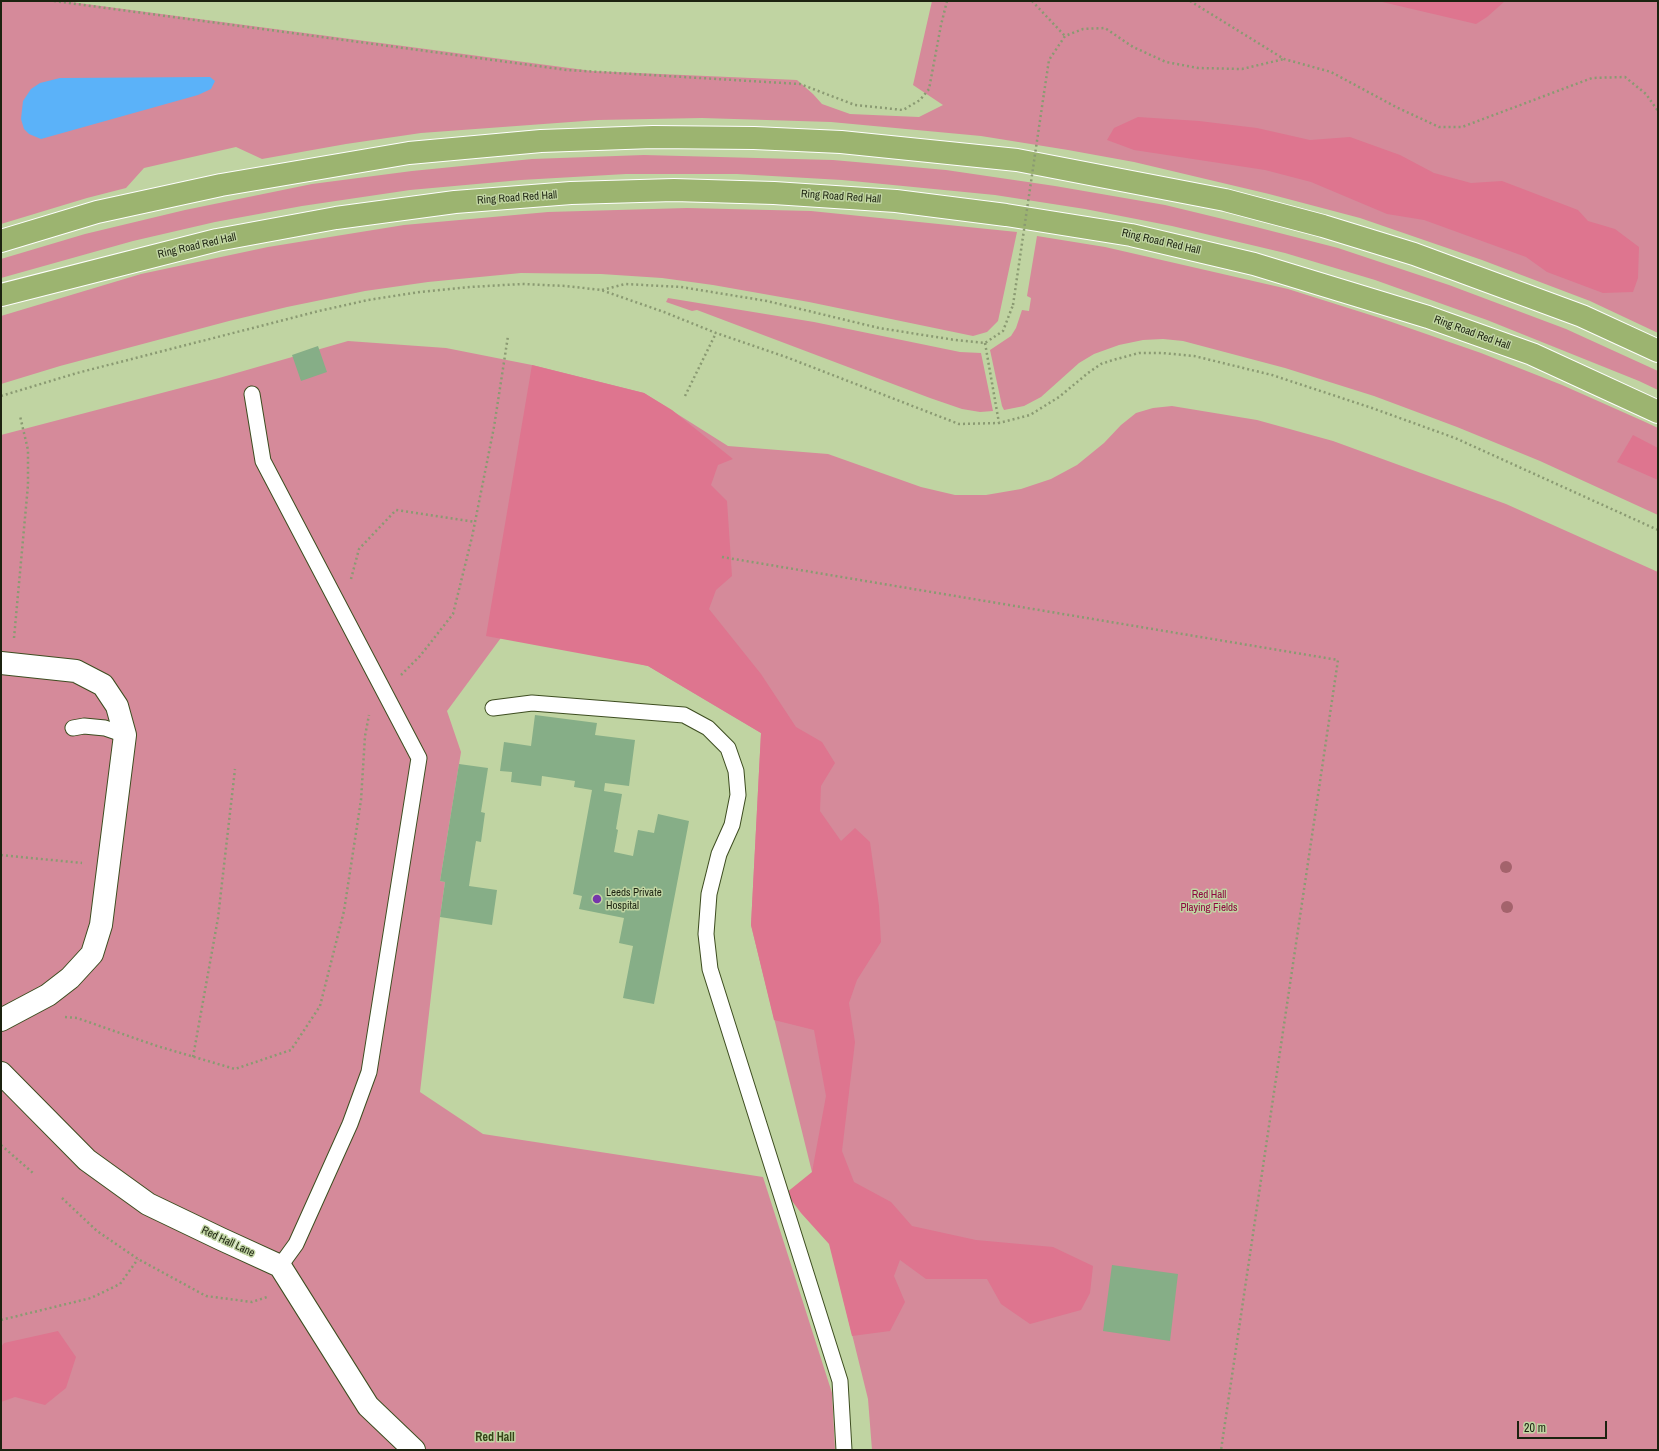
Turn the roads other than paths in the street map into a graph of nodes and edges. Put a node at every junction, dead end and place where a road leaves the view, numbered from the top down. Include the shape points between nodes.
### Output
1 (1, 241) edge
2 (1, 295) edge
3 (1658, 351) edge
4 (252, 394) dead end
5 (1658, 412) edge
6 (6, 663) edge
7 (493, 708) dead end
8 (73, 728) dead end
9 (125, 735) junction
10 (1, 1020) edge
11 (1, 1073) edge
12 (280, 1266) junction
13 (414, 1450) edge
14 (844, 1450) edge

1 - 3 highway via 97,212 221,185 409,153 541,141 653,137 841,142 1017,160 1226,200 1414,254 1582,316
2 - 5 highway, Ring Road Red Hall via 217,240 336,218 455,202 571,193 674,190 896,200 1006,214 1131,235 1254,264 1428,317 1532,354
4 - 12 lane via 263,461 419,758 369,1072 350,1124 296,1244
6 - 9 street via 76,671 103,685 117,706
7 - 14 lane via 532,703 684,715 708,728 728,748 736,770 738,794 732,825 719,854 709,894 706,934 710,969 840,1381
8 - 9 lane via 105,728
9 - 10 street via 101,924 92,954 70,978 48,995
11 - 12 street, Red Hall Lane via 87,1160 148,1204
12 - 13 street via 368,1406

